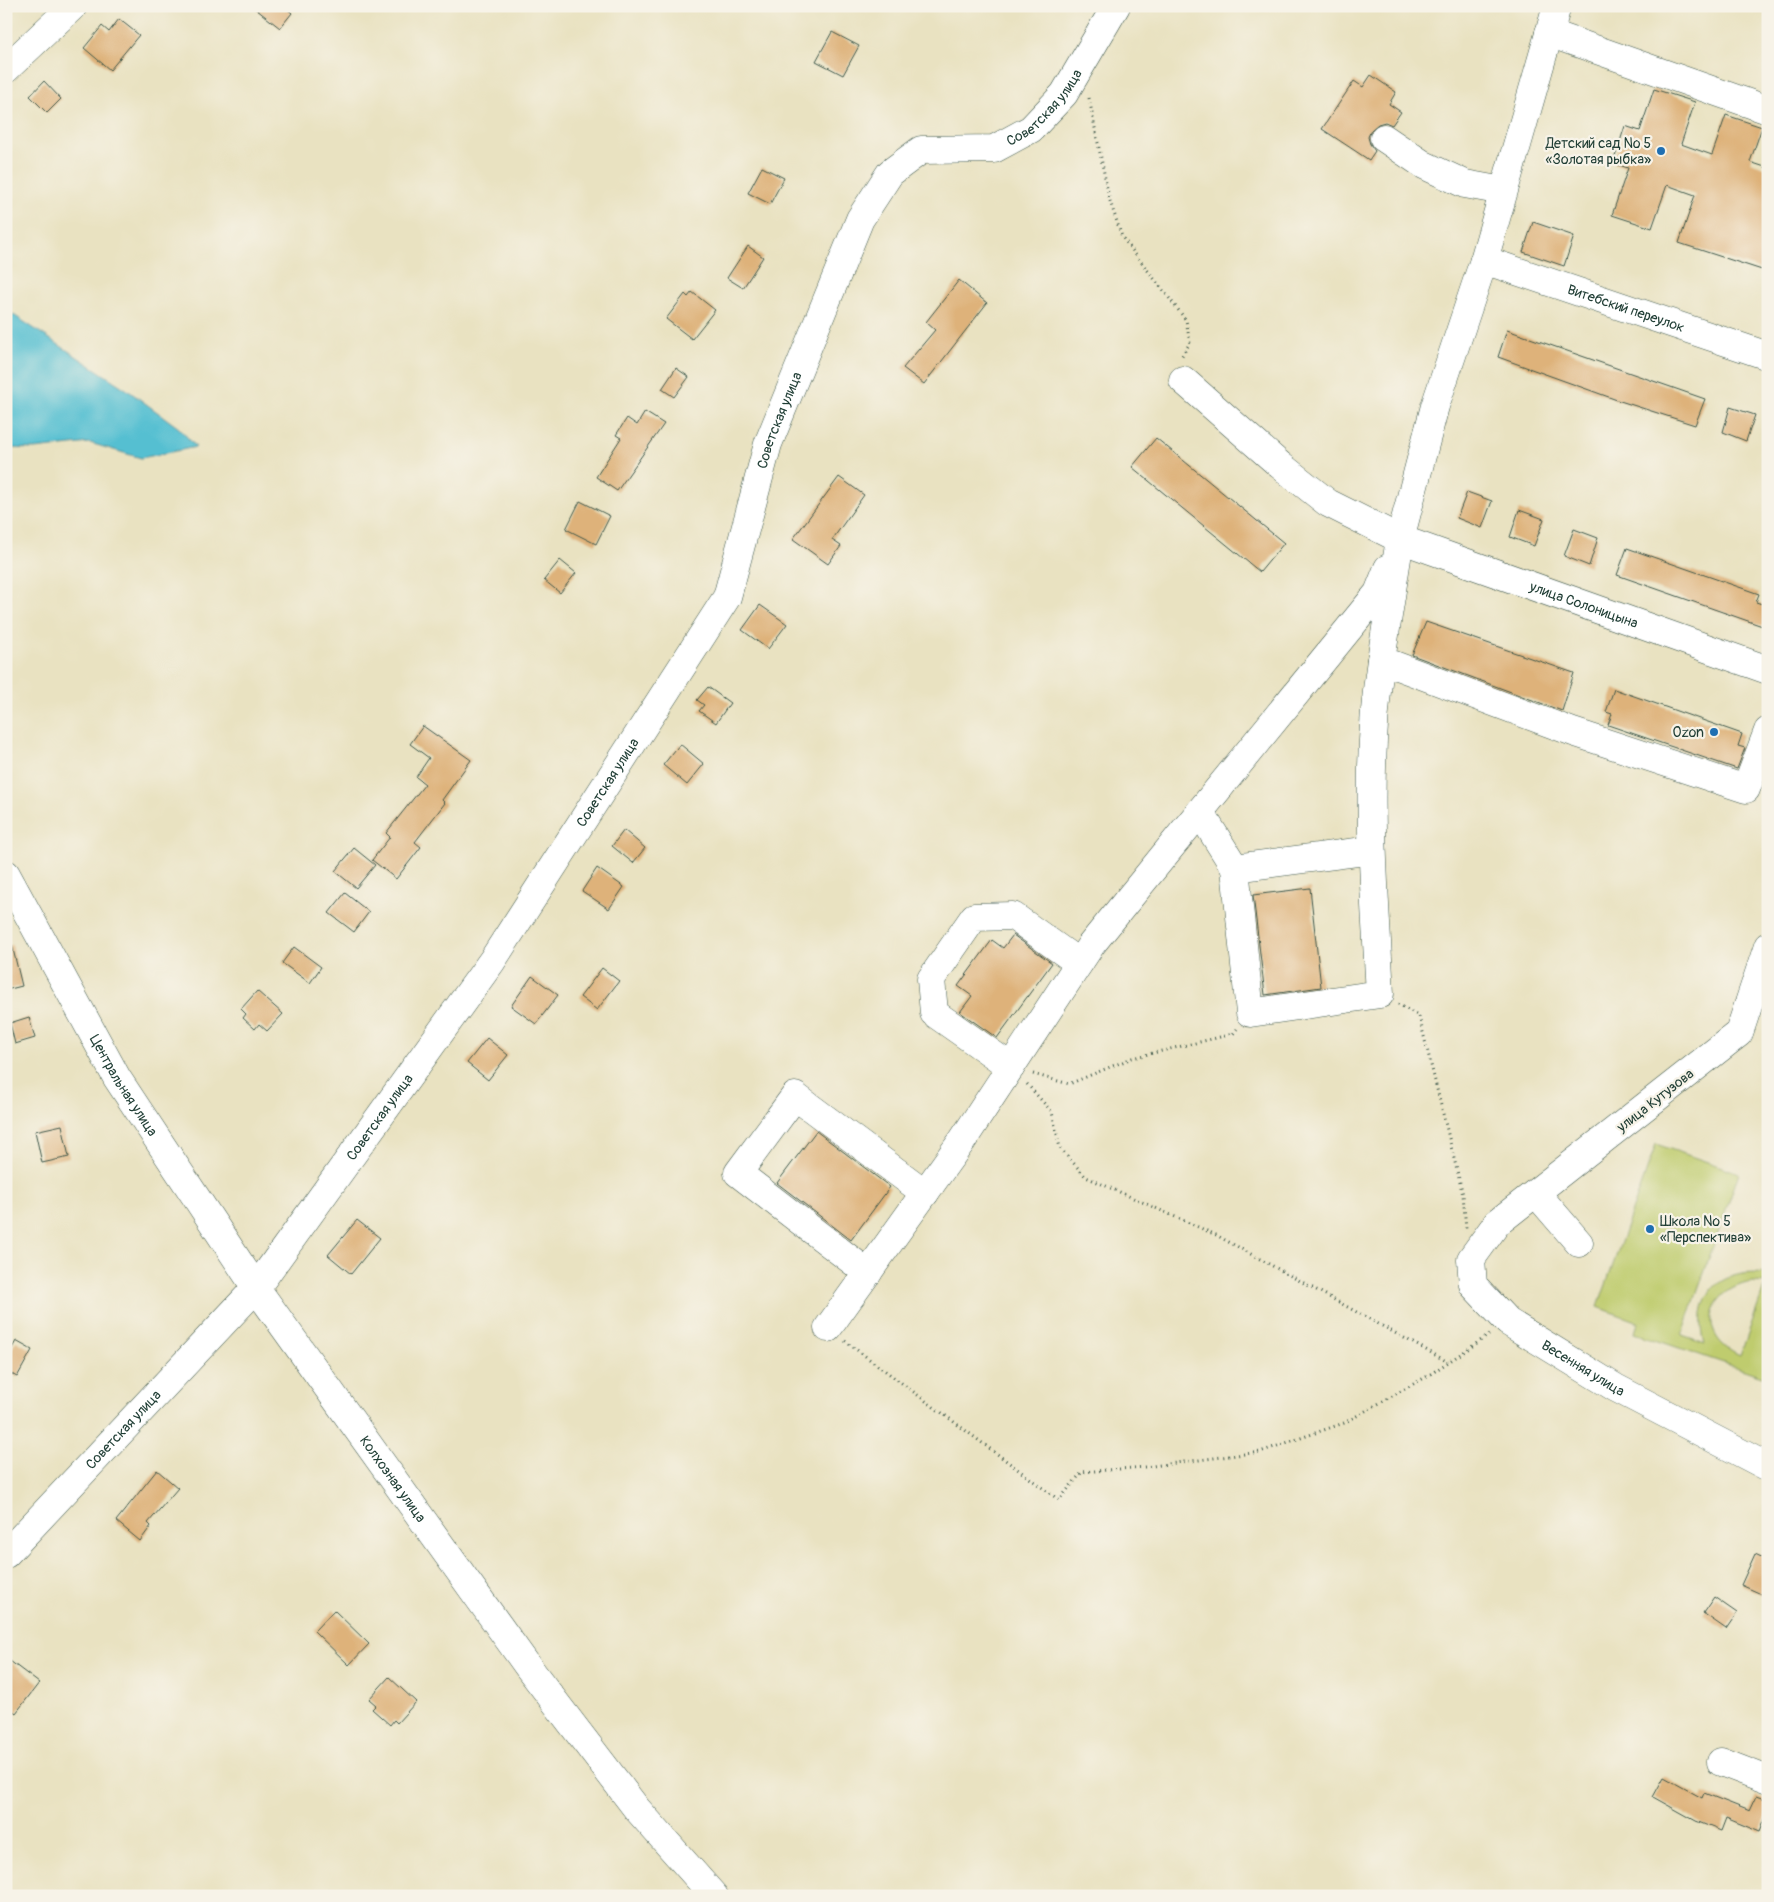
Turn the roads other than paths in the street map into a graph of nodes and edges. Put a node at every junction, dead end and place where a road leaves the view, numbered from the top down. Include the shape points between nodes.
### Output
1 (73, 6) edge
2 (1116, 6) edge
3 (1557, 6) edge
4 (1549, 33) junction
5 (6, 69) edge
6 (1768, 110) edge
7 (1384, 138) dead end
8 (1503, 191) junction
9 (1484, 260) junction
10 (1768, 356) edge
11 (1183, 380) road end
12 (1400, 539) junction
13 (1381, 660) junction
14 (1768, 670) edge
15 (1768, 731) edge
16 (1200, 812) junction
17 (1372, 850) junction
18 (1235, 868) junction
19 (6, 874) edge
20 (1768, 946) edge
21 (1080, 963) junction
22 (1011, 1067) junction
23 (1536, 1193) junction
24 (925, 1194) junction
25 (1580, 1243) dead end
26 (1471, 1259) joint
27 (868, 1273) junction
28 (256, 1288) junction
29 (828, 1328) road end
30 (1768, 1467) edge
31 (6, 1554) edge
32 (1721, 1762) dead end
33 (1768, 1780) edge
34 (714, 1896) edge

1 - 5 street
2 - 28 street, Советская улица via 1064,94 1031,129 994,149 921,150 890,173 860,218 768,444 727,597 492,961
3 - 4 street
4 - 6 street
4 - 8 street
7 - 8 street via 1424,165 1457,180
8 - 9 street
9 - 10 street, Витебский переулок
9 - 12 street via 1435,406
11 - 12 street, улица Солоницына via 1328,503
12 - 13 street
12 - 14 street, улица Солоницына
12 - 16 street via 1378,593
13 - 15 street via 1573,732 1746,789
13 - 17 street via 1374,708
16 - 18 street
16 - 21 street
17 - 18 street
17 - 18 street via 1380,994 1250,1013
19 - 28 street, Центральная улица via 116,1078
20 - 23 street, улица Кутузова via 1739,1033
21 - 22 street
21 - 22 street via 1013,916 974,917 931,979 934,1013
22 - 24 street
23 - 25 street
23 - 26 street, улица Кутузова via 1497,1222
24 - 27 street
24 - 27 street via 795,1096 738,1173
26 - 30 street, Весенняя улица via 1473,1285 1508,1322 1616,1388
27 - 29 street
28 - 31 street, Советская улица
28 - 34 street, Колхозная улица via 530,1668 637,1809
32 - 33 street

